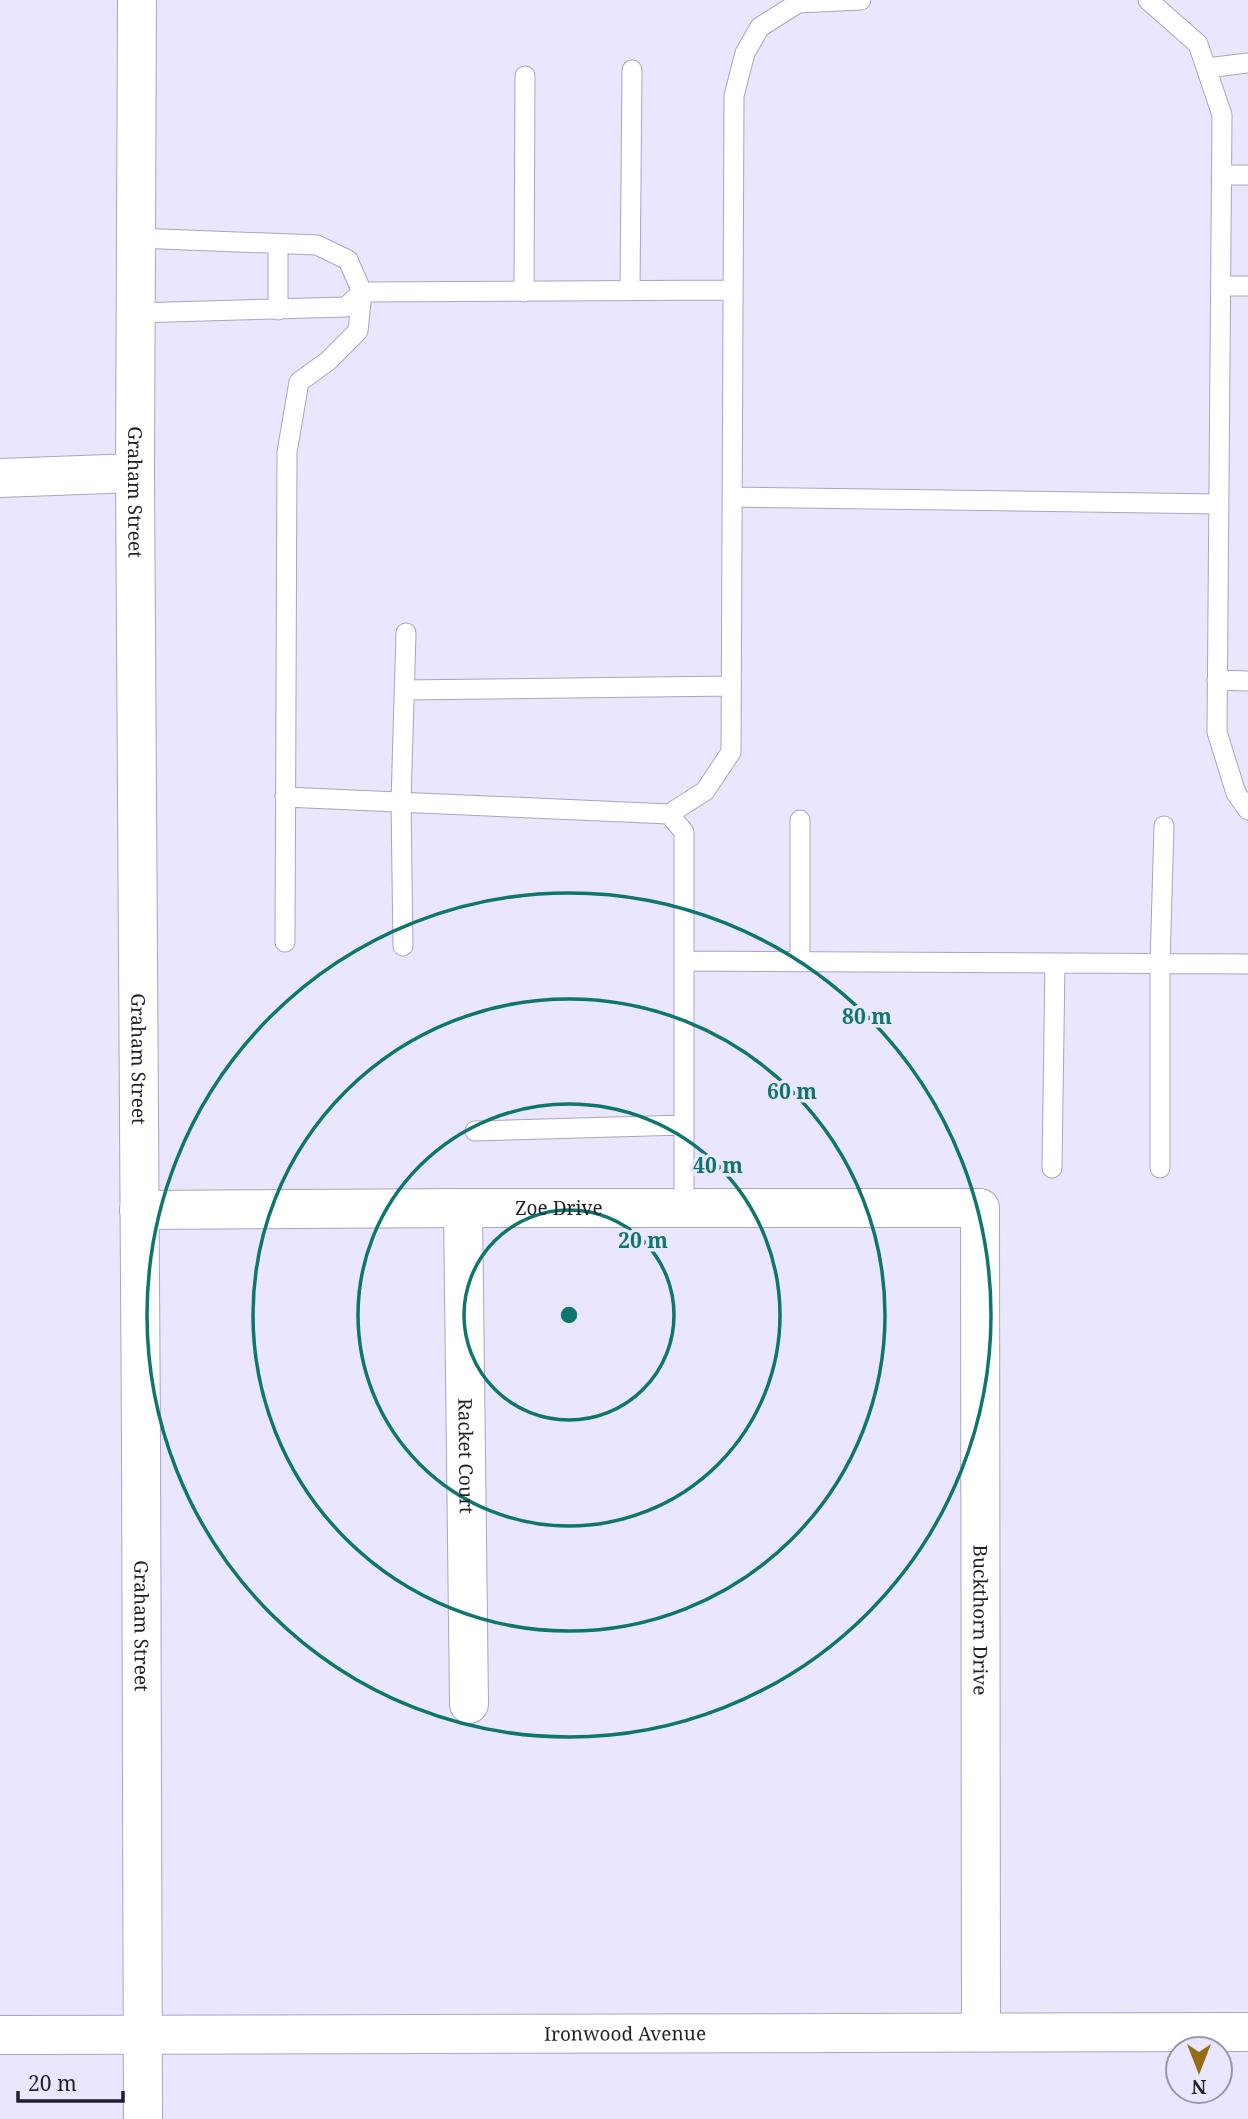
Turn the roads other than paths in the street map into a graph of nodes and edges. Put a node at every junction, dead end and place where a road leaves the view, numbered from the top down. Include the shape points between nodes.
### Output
1 (137, 0) edge
2 (861, 0) edge
3 (1148, 0) edge
4 (797, 1) edge
5 (1248, 63) edge
6 (1207, 68) junction
7 (632, 70) dead end
8 (525, 76) dead end
9 (1248, 174) edge
10 (1222, 175) junction
11 (136, 238) junction
12 (278, 244) junction
13 (1221, 286) junction
14 (1248, 286) edge
15 (630, 290) junction
16 (733, 290) junction
17 (362, 292) junction
18 (524, 292) junction
19 (278, 310) junction
20 (135, 313) junction
21 (135, 473) junction
22 (0, 478) edge
23 (732, 497) junction
24 (1219, 504) junction
25 (406, 633) dead end
26 (1217, 680) junction
27 (1248, 681) edge
28 (731, 686) junction
29 (404, 690) junction
30 (285, 797) junction
31 (401, 802) junction
32 (1248, 810) edge
33 (669, 814) junction
34 (800, 820) dead end
35 (1164, 826) dead end
36 (285, 942) dead end
37 (403, 946) dead end
38 (684, 961) junction
39 (800, 962) junction
40 (1055, 963) junction
41 (1160, 964) junction
42 (1248, 964) edge
43 (684, 1125) junction
44 (475, 1131) dead end
45 (1052, 1168) dead end
46 (1160, 1168) dead end
47 (463, 1208) junction
48 (684, 1208) junction
49 (980, 1208) joint
50 (139, 1210) junction
51 (469, 1704) dead end
52 (981, 2032) junction
53 (1248, 2032) edge
54 (0, 2035) edge
55 (142, 2035) junction
56 (143, 2119) edge

1 - 11 street, Graham Street
2 - 4 lane
3 - 6 lane via 1198,44
4 - 16 lane via 761,27 745,52 734,96
5 - 6 lane
6 - 10 lane via 1222,114
7 - 15 lane
8 - 18 lane
9 - 10 lane
10 - 13 lane
11 - 12 lane
11 - 20 street, Graham Street
12 - 17 lane via 317,245 348,260
12 - 19 lane
13 - 14 lane
13 - 24 lane
15 - 16 lane
15 - 18 lane
16 - 23 lane
17 - 18 lane
17 - 19 lane via 346,307
17 - 30 lane via 358,331 299,382 287,452
19 - 20 lane
20 - 21 street, Graham Street
21 - 22 street
21 - 50 street, Graham Street
23 - 24 lane
23 - 28 lane
24 - 26 lane
25 - 29 lane
26 - 27 lane
26 - 32 lane via 1217,732 1236,793
28 - 29 lane
28 - 33 lane via 731,752 705,791
29 - 31 lane
30 - 31 lane
30 - 36 lane
31 - 33 lane
31 - 37 lane
33 - 38 lane via 684,832
34 - 39 lane
35 - 41 lane
38 - 39 lane
38 - 43 lane
39 - 40 lane
40 - 41 lane
40 - 45 lane
41 - 42 lane
41 - 46 lane
43 - 44 lane
43 - 48 lane
47 - 48 street, Zoe Drive
47 - 50 street, Zoe Drive
47 - 51 street, Racket Court
48 - 49 street, Zoe Drive
49 - 52 street, Buckthorn Drive
50 - 55 street, Graham Street
52 - 53 street, Ironwood Avenue
52 - 55 street, Ironwood Avenue
54 - 55 street, Ironwood Avenue
55 - 56 street, Graham Street

